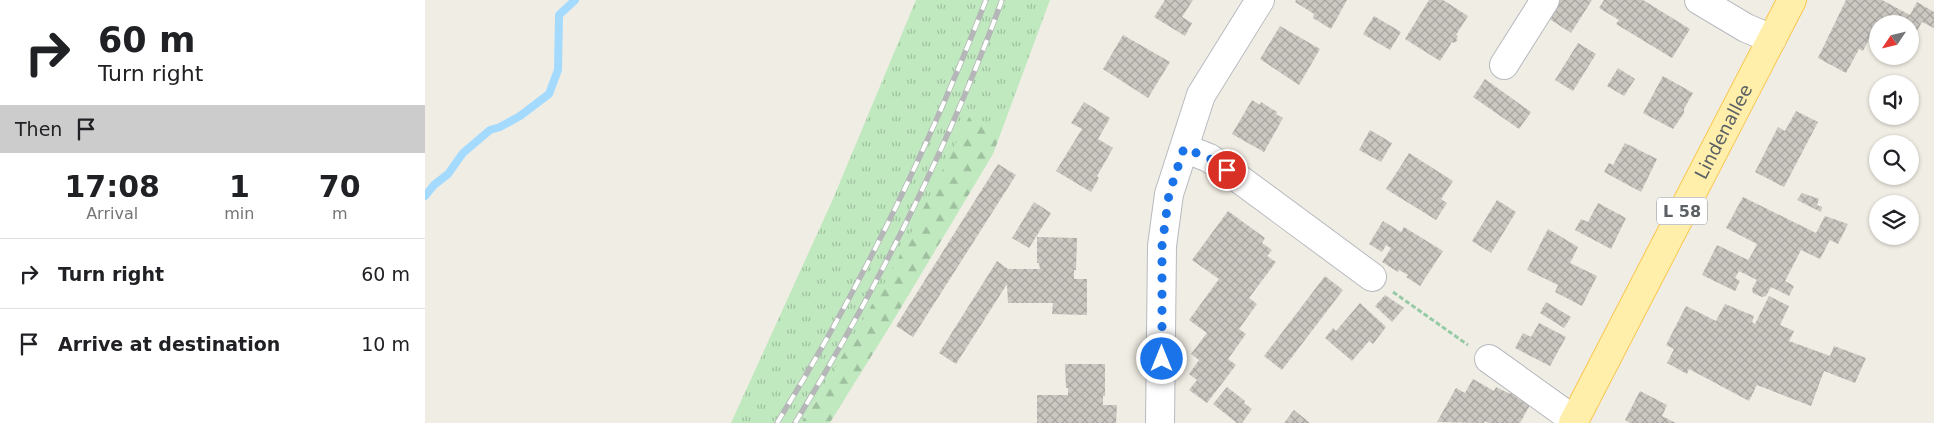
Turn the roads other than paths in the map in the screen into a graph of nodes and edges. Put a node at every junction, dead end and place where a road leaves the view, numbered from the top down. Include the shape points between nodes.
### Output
1 (1260, 0) edge
2 (1545, 0) edge
3 (1699, 0) edge
4 (1792, 0) edge
5 (1772, 38) junction
6 (1504, 65) dead end
7 (1184, 148) junction
8 (1380, 283) road end
9 (1489, 360) road end
10 (1166, 421) edge
11 (1573, 421) edge

1 - 7 street via 1201,95
2 - 6 street
3 - 5 street via 1746,28
4 - 5 main road, Lindenallee / L 58
5 - 11 main road, Lindenallee / L 58
7 - 8 street via 1227,170
7 - 10 street via 1169,194 1162,246
9 - 11 street

